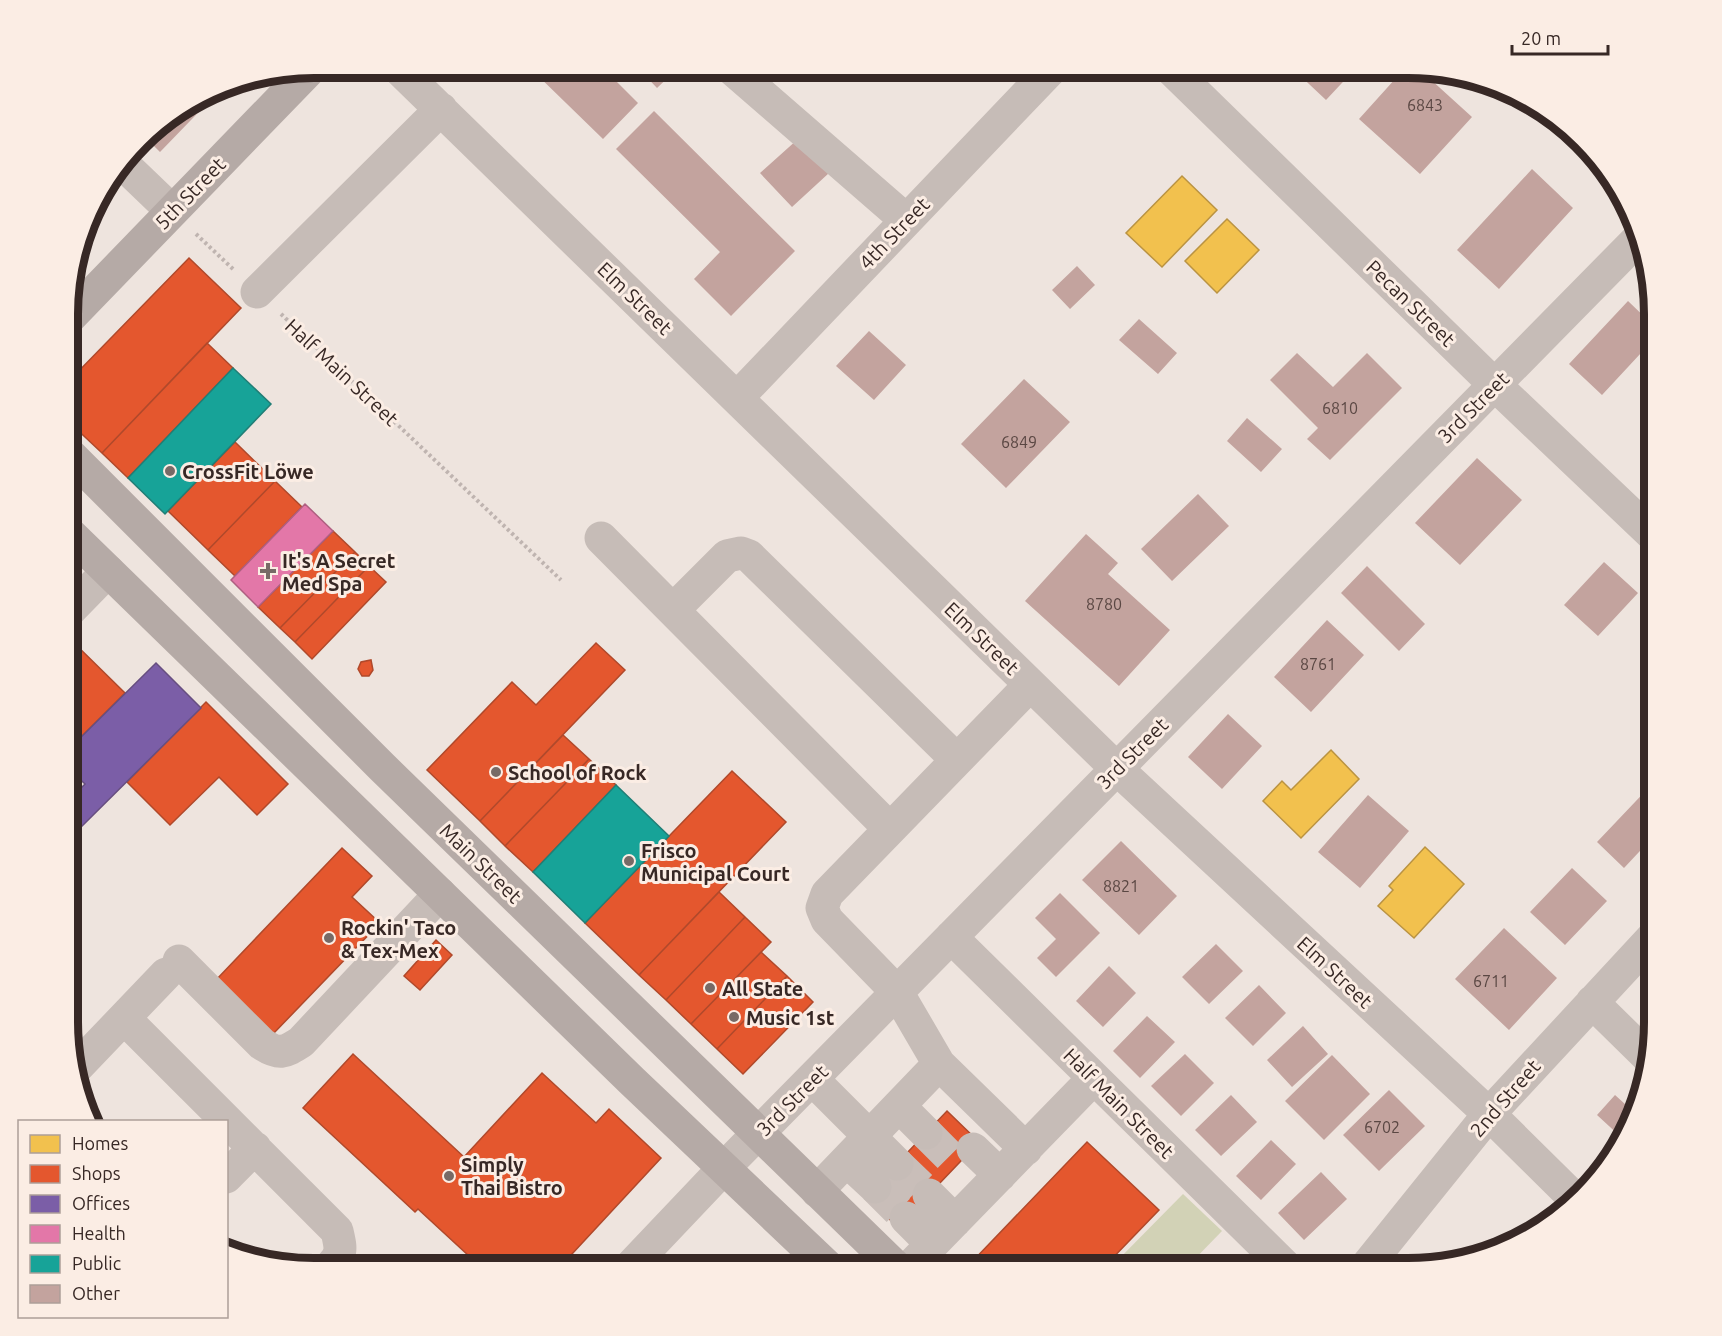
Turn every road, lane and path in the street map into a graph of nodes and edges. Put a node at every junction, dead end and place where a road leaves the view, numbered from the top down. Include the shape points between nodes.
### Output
1 (408, 78) edge
2 (743, 78) edge
3 (1042, 78) edge
4 (1180, 78) edge
5 (300, 79) edge
6 (441, 110) junction
7 (128, 169) edge
8 (172, 211) junction
9 (906, 220) junction
10 (1633, 244) edge
11 (257, 292) junction
12 (78, 308) edge
13 (1495, 385) junction
14 (736, 398) junction
15 (78, 463) edge
16 (1644, 527) edge
17 (601, 538) dead end
18 (78, 542) edge
19 (108, 571) junction
20 (561, 580) dead end
21 (78, 602) edge
22 (673, 610) junction
23 (1030, 685) junction
24 (957, 760) junction
25 (1117, 769) junction
26 (890, 829) junction
27 (440, 894) junction
28 (951, 937) junction
29 (1644, 947) edge
30 (897, 992) junction
31 (1592, 1002) junction
32 (124, 1018) junction
33 (1642, 1051) edge
34 (82, 1062) edge
35 (939, 1064) junction
36 (1094, 1078) junction
37 (812, 1079) junction
38 (906, 1099) junction
39 (1489, 1114) junction
40 (227, 1120) edge
41 (228, 1121) edge
42 (934, 1125) tunnel mouth
43 (758, 1134) junction
44 (870, 1137) junction
45 (255, 1148) junction
46 (1026, 1149) junction
47 (965, 1157) tunnel mouth
48 (847, 1161) junction
49 (897, 1164) tunnel mouth
50 (723, 1169) junction
51 (228, 1176) edge
52 (992, 1183) junction
53 (874, 1187) tunnel mouth
54 (817, 1191) junction
55 (1570, 1194) edge
56 (929, 1195) tunnel mouth
57 (906, 1218) tunnel mouth
58 (955, 1221) junction
59 (932, 1244) junction
60 (338, 1258) edge
61 (638, 1258) edge
62 (818, 1258) edge
63 (887, 1258) edge
64 (919, 1258) edge
65 (1277, 1258) edge
66 (1374, 1258) edge

1 - 6 street, Elm Street
2 - 9 street
3 - 9 street, 4th Street
4 - 13 street, Pecan Street
5 - 8 main road, 5th Street
6 - 11 street
6 - 14 street, Elm Street
7 - 8 street
8 - 11 path, Half Main Street
8 - 12 main road, 5th Street
9 - 14 street, 4th Street
10 - 13 street, 3rd Street
11 - 20 path, Half Main Street
13 - 16 street, Pecan Street
13 - 25 street, 3rd Street
14 - 23 street, Elm Street
15 - 43 main road, Main Street
17 - 22 street
18 - 19 main road
19 - 21 street
19 - 27 main road
22 - 24 street via 727,556 748,556
22 - 26 street
23 - 24 street
23 - 25 street, Elm Street
24 - 26 street
25 - 28 street, 3rd Street
25 - 39 street, Elm Street
26 - 30 street via 827,894 822,908 827,920
27 - 32 street via 301,1042 287,1051 274,1052 262,1044 173,968
27 - 50 main road
28 - 30 street, 3rd Street
28 - 36 street, Half Main Street
29 - 31 street, 2nd Street
30 - 35 street
30 - 37 street, 3rd Street
31 - 33 street
31 - 39 street, 2nd Street
32 - 34 street
32 - 40 street
35 - 38 street
35 - 46 street
36 - 46 street
36 - 65 street, Half Main Street
37 - 43 street, 3rd Street
37 - 44 street
38 - 42 street
38 - 44 street
39 - 55 street, Elm Street
39 - 66 street, 2nd Street
41 - 45 street
43 - 50 street, 3rd Street
43 - 54 main road, Main Street
44 - 48 street
44 - 49 street
45 - 51 street
45 - 60 street via 337,1231 341,1249
46 - 52 street
47 - 52 street
48 - 53 street
48 - 54 street
50 - 61 street, 3rd Street
50 - 62 main road
52 - 58 street
54 - 63 main road, Main Street
56 - 58 street
57 - 59 street
58 - 59 street
59 - 64 street

